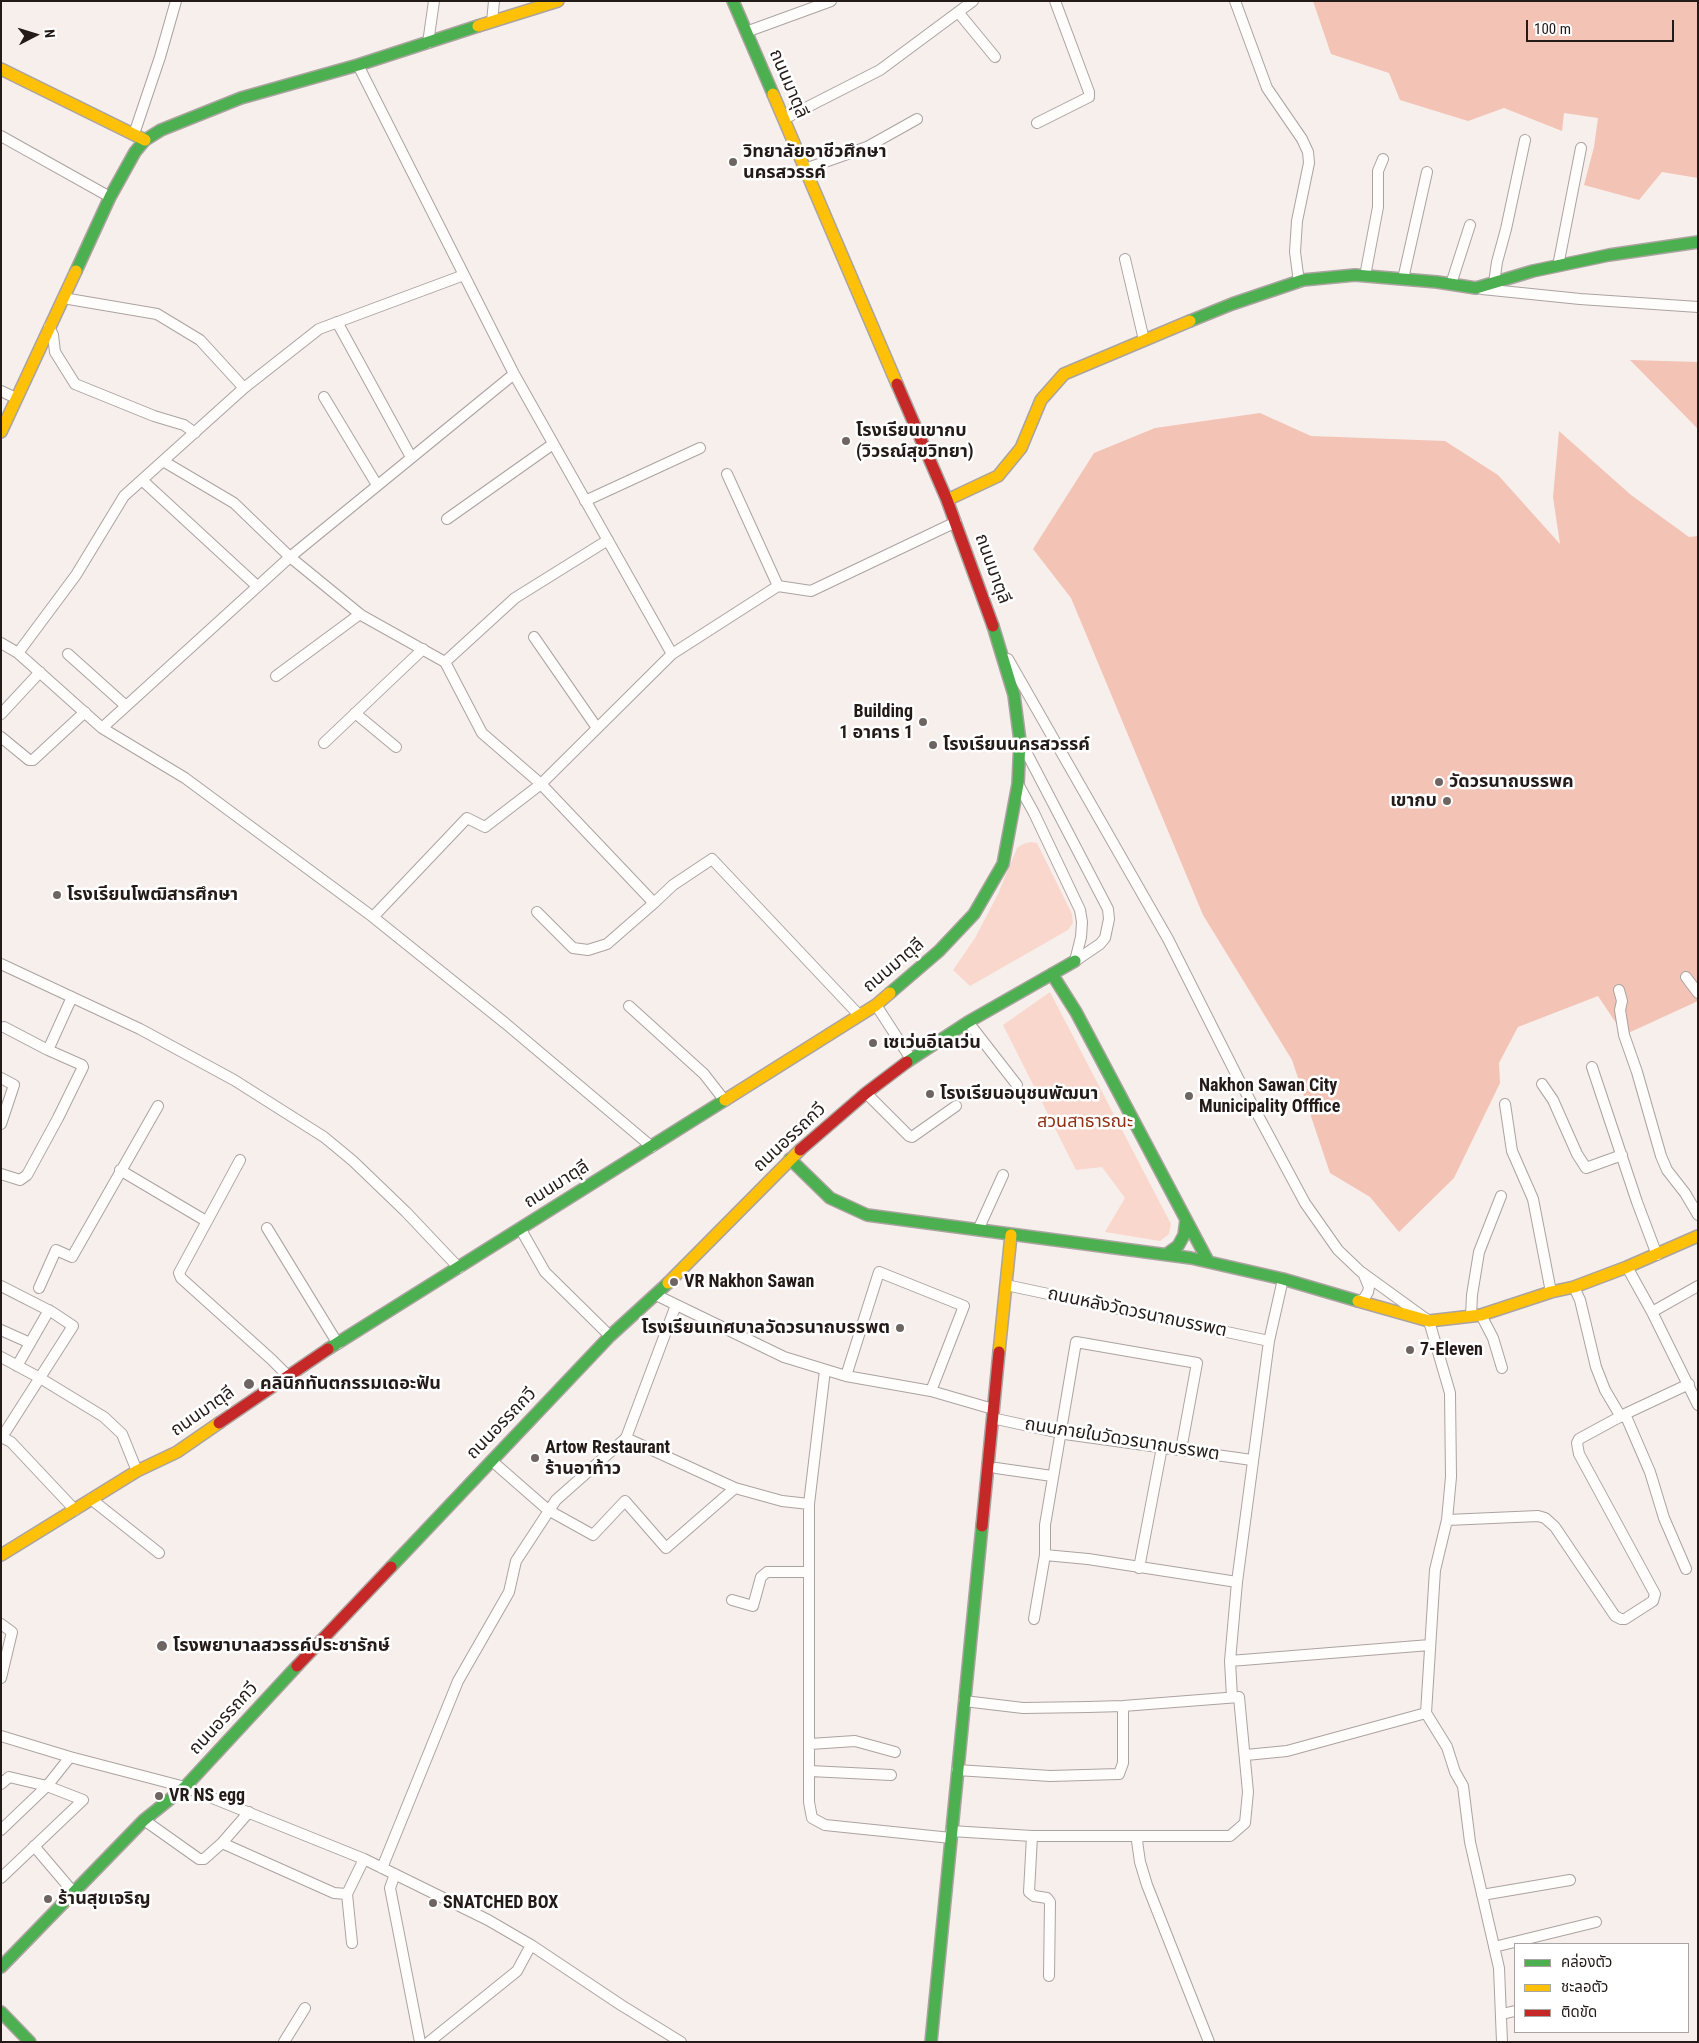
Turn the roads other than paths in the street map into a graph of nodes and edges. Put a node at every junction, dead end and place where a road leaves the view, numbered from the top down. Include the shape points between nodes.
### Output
1 (176, 1) edge
2 (434, 1) edge
3 (494, 1) edge
4 (558, 1) edge
5 (733, 1) edge
6 (831, 1) edge
7 (973, 1) edge
8 (1055, 1) edge
9 (1236, 1) edge
10 (958, 12) junction
11 (492, 22) junction
12 (746, 32) junction
13 (428, 43) junction
14 (995, 57) dead end
15 (358, 65) junction
16 (1, 69) edge
17 (784, 119) junction
18 (917, 119) dead end
19 (1037, 124) dead end
20 (134, 134) junction
21 (1, 136) edge
22 (145, 140) junction
23 (1525, 140) dead end
24 (1581, 148) dead end
25 (1383, 159) dead end
26 (806, 169) junction
27 (1427, 172) dead end
28 (110, 197) junction
29 (1470, 225) dead end
30 (1698, 242) edge
31 (1125, 258) dead end
32 (1558, 266) junction
33 (464, 275) junction
34 (1365, 276) junction
35 (1403, 279) junction
36 (1299, 282) junction
37 (1494, 283) junction
38 (1451, 284) junction
39 (1476, 288) junction
40 (63, 298) junction
41 (1698, 308) edge
42 (338, 322) junction
43 (49, 327) junction
44 (1144, 340) junction
45 (514, 374) junction
46 (244, 388) junction
47 (1, 391) edge
48 (324, 396) dead end
49 (16, 398) junction
50 (1, 432) edge
51 (195, 433) junction
52 (553, 444) junction
53 (700, 448) dead end
54 (411, 457) junction
55 (163, 461) junction
56 (727, 474) dead end
57 (142, 480) junction
58 (377, 485) junction
59 (948, 500) junction
60 (586, 501) junction
61 (447, 519) dead end
62 (956, 522) junction
63 (608, 540) junction
64 (290, 557) junction
65 (257, 586) junction
66 (778, 586) junction
67 (360, 614) junction
68 (534, 637) dead end
69 (1, 643) edge
70 (1000, 646) junction
71 (423, 649) junction
72 (18, 653) junction
73 (68, 654) dead end
74 (672, 654) junction
75 (445, 662) junction
76 (40, 672) junction
77 (276, 676) dead end
78 (126, 706) junction
79 (85, 712) junction
80 (355, 713) junction
81 (1, 714) edge
82 (102, 728) junction
83 (597, 728) junction
84 (1, 738) edge
85 (1020, 741) junction
86 (324, 743) dead end
87 (396, 747) dead end
88 (541, 784) junction
89 (1018, 784) junction
90 (654, 903) junction
91 (537, 912) dead end
92 (374, 917) junction
93 (1075, 961) junction
94 (1, 964) edge
95 (1052, 974) junction
96 (1686, 976) dead end
97 (1619, 990) dead end
98 (1698, 993) edge
99 (72, 997) junction
100 (876, 1005) junction
101 (630, 1006) dead end
102 (859, 1015) junction
103 (968, 1022) junction
104 (4, 1027) dead end
105 (48, 1050) junction
106 (911, 1059) junction
107 (1592, 1067) dead end
108 (1, 1078) edge
109 (1542, 1084) dead end
110 (1017, 1085) dead end
111 (866, 1093) junction
112 (725, 1101) junction
113 (1505, 1104) dead end
114 (158, 1106) dead end
115 (956, 1106) dead end
116 (1, 1124) edge
117 (652, 1147) junction
118 (1622, 1154) junction
119 (790, 1159) junction
120 (240, 1160) dead end
121 (120, 1170) junction
122 (1, 1174) edge
123 (1003, 1175) dead end
124 (1501, 1196) dead end
125 (1698, 1215) edge
126 (1186, 1220) junction
127 (206, 1221) junction
128 (266, 1228) dead end
129 (520, 1228) junction
130 (978, 1230) junction
131 (1011, 1235) junction
132 (1698, 1236) edge
133 (1166, 1254) junction
134 (1657, 1255) junction
135 (1208, 1261) junction
136 (1627, 1267) junction
137 (459, 1268) junction
138 (1360, 1271) junction
139 (1283, 1279) junction
140 (1006, 1285) junction
141 (1, 1286) edge
142 (1698, 1286) edge
143 (1574, 1287) junction
144 (39, 1288) dead end
145 (1551, 1292) junction
146 (656, 1295) junction
147 (1356, 1300) junction
148 (676, 1305) junction
149 (49, 1310) junction
150 (1652, 1312) junction
151 (1476, 1316) junction
152 (1429, 1322) junction
153 (1, 1330) edge
154 (610, 1336) junction
155 (1269, 1342) junction
156 (30, 1344) junction
157 (338, 1344) junction
158 (1, 1357) edge
159 (17, 1366) junction
160 (1502, 1368) dead end
161 (824, 1370) junction
162 (287, 1376) junction
163 (846, 1376) junction
164 (40, 1378) junction
165 (1688, 1384) junction
166 (931, 1391) junction
167 (1698, 1405) edge
168 (992, 1413) junction
169 (1623, 1416) junction
170 (1061, 1433) junction
171 (2, 1437) edge
172 (626, 1438) junction
173 (1162, 1447) junction
174 (1181, 1450) junction
175 (1252, 1460) junction
176 (492, 1461) junction
177 (996, 1468) dead end
178 (137, 1471) junction
179 (1052, 1476) junction
180 (736, 1488) junction
181 (91, 1498) junction
182 (809, 1504) junction
183 (75, 1510) junction
184 (548, 1510) junction
185 (1447, 1520) junction
186 (160, 1553) dead end
187 (1, 1555) edge
188 (1045, 1555) junction
189 (1139, 1568) junction
190 (1686, 1569) dead end
191 (809, 1572) junction
192 (1237, 1582) junction
193 (732, 1600) dead end
194 (1034, 1619) dead end
195 (1, 1624) edge
196 (1430, 1645) junction
197 (1230, 1660) junction
198 (1, 1678) edge
199 (1232, 1697) junction
200 (964, 1701) junction
201 (1123, 1706) junction
202 (1426, 1713) junction
203 (1, 1736) edge
204 (810, 1744) junction
205 (895, 1752) dead end
206 (1246, 1756) junction
207 (70, 1757) junction
208 (957, 1770) junction
209 (810, 1771) junction
210 (890, 1775) dead end
211 (1, 1784) edge
212 (47, 1786) junction
213 (185, 1787) junction
214 (249, 1812) junction
215 (144, 1820) junction
216 (1, 1830) edge
217 (951, 1834) junction
218 (1032, 1836) junction
219 (1139, 1837) junction
220 (222, 1844) junction
221 (34, 1846) junction
222 (364, 1859) junction
223 (382, 1868) junction
224 (395, 1874) junction
225 (1, 1878) edge
226 (1570, 1880) dead end
227 (74, 1893) junction
228 (347, 1894) junction
229 (1482, 1894) junction
230 (1596, 1922) dead end
231 (352, 1943) dead end
232 (531, 1945) junction
233 (1494, 1947) junction
234 (1, 1967) edge
235 (1049, 1976) dead end
236 (305, 2008) dead end
237 (1514, 2011) edge
238 (1, 2012) edge
239 (1502, 2014) junction
240 (30, 2042) edge
241 (284, 2042) edge
242 (420, 2042) edge
243 (429, 2042) edge
244 (681, 2042) edge
245 (931, 2042) edge
246 (1209, 2042) edge
247 (1502, 2042) edge

1 - 20 street
2 - 13 street
3 - 11 street
4 - 11 street
5 - 12 street, ถนนมาตุลี
6 - 12 street
7 - 10 street
8 - 19 street via 1089,98
9 - 36 street via 1266,88 1308,152 1309,163 1297,221 1295,252
10 - 14 street
10 - 17 street via 880,70
11 - 13 street
12 - 17 street, ถนนมาตุลี
13 - 15 street
15 - 22 street via 241,98 161,130
15 - 33 street
16 - 20 street
17 - 26 street, ถนนมาตุลี
18 - 26 street via 867,147
20 - 22 street
21 - 28 street
22 - 28 street
23 - 37 street
24 - 32 street
25 - 34 street via 1378,171 1378,207
26 - 59 street, ถนนมาตุลี
27 - 35 street
28 - 40 street
29 - 38 street
30 - 32 street
31 - 44 street
32 - 37 street
33 - 42 street
33 - 45 street
34 - 35 street
34 - 36 street
35 - 38 street
36 - 44 street via 1232,304
37 - 39 street
38 - 39 street
39 - 41 street
40 - 43 street
40 - 46 street via 157,314 200,340
42 - 46 street via 318,329
42 - 54 street
43 - 49 street
43 - 51 street via 55,352 75,384 184,425
44 - 59 street via 1064,374 1041,400 1021,448 998,476
45 - 52 street
45 - 54 street
46 - 51 street
47 - 49 street
48 - 58 street
49 - 50 street
51 - 55 street
52 - 60 street
52 - 61 street
53 - 60 street
54 - 58 street
55 - 57 street
55 - 64 street via 234,503
56 - 66 street
57 - 65 street
57 - 72 street via 124,496 76,575
58 - 64 street
59 - 62 street, ถนนมาตุลี
60 - 63 street
62 - 66 street via 812,591
62 - 70 street, ถนนมาตุลี
63 - 74 street
63 - 75 street via 515,598
64 - 65 street
64 - 67 street
65 - 78 street
66 - 74 street
67 - 71 street
67 - 77 street
68 - 83 street
69 - 72 street
70 - 85 street, ถนนมาตุลี via 1014,695
70 - 138 street via 1168,939 1305,1202 1338,1250
71 - 75 street
71 - 80 street
72 - 76 street
73 - 78 street
74 - 83 street
75 - 88 street via 482,733
76 - 79 street
76 - 81 street
78 - 82 street
79 - 82 street
79 - 84 street via 33,760
80 - 86 street
80 - 87 street
82 - 92 street via 185,778
83 - 88 street
85 - 89 street, ถนนมาตุลี
85 - 93 street via 1108,909 1105,938
88 - 90 street
88 - 92 street via 485,827 467,818
89 - 93 street via 1080,910 1081,937
89 - 100 street, ถนนมาตุลี via 1003,864 974,914 938,951
90 - 91 street via 607,944 588,950 573,948
90 - 102 street via 673,885 712,859
92 - 117 street
93 - 95 street, ถนนอรรถกวี
94 - 99 street
95 - 103 street, ถนนอรรถกวี
95 - 126 street via 1076,1012
96 - 98 street
97 - 125 street via 1624,1035 1661,1156
99 - 105 street
99 - 137 street via 140,1029 234,1080 324,1137 406,1212
100 - 102 street, ถนนมาตุลี
100 - 106 street
101 - 112 street via 704,1074
102 - 112 street, ถนนมาตุลี
103 - 106 street, ถนนอรรถกวี
103 - 110 street
104 - 105 street
105 - 122 street via 82,1065 83,1069 27,1175 20,1180
106 - 111 street, ถนนอรรถกวี
107 - 118 street
108 - 116 street via 14,1085
109 - 118 street via 1586,1168
111 - 115 street via 912,1137
111 - 119 street, ถนนอรรถกวี
112 - 117 street, ถนนมาตุลี
113 - 145 street via 1512,1151 1533,1199
114 - 121 street
117 - 129 street, ถนนมาตุลี
118 - 134 street
119 - 130 street via 830,1198 867,1214
119 - 146 street, ถนนอรรถกวี
120 - 127 street
121 - 127 street
121 - 144 street via 72,1257 56,1250
123 - 130 street
124 - 151 street via 1479,1252 1472,1295
126 - 133 street via 1178,1246
126 - 135 street
127 - 162 street via 179,1270 181,1278
128 - 157 street
129 - 137 street, ถนนมาตุลี
129 - 154 street via 545,1272
130 - 131 street
131 - 133 street
131 - 140 street
132 - 134 street
133 - 135 street
134 - 136 street
135 - 139 street
136 - 143 street
136 - 150 street
137 - 157 street, ถนนมาตุลี
138 - 147 street via 1370,1287 1366,1297
138 - 152 street
139 - 147 street
139 - 155 street
140 - 155 street, ถนนหลังวัดวรนาถบรรพต
140 - 168 street
141 - 149 street
142 - 150 street
143 - 145 street
143 - 169 street via 1596,1368 1605,1390
145 - 151 street
146 - 148 street, ถนนภายในวัดวรนาถบรรพต
146 - 154 street, ถนนอรรถกวี
147 - 152 street
148 - 161 street, ถนนภายในวัดวรนาถบรรพต via 784,1356
148 - 172 street
149 - 156 street
149 - 164 street via 73,1326
150 - 165 street
151 - 152 street
151 - 160 street via 1493,1338
152 - 185 street via 1450,1393 1451,1477
153 - 156 street
154 - 176 street, ถนนอรรถกวี
155 - 175 street
156 - 159 street
157 - 162 street, ถนนมาตุลี
158 - 159 street
159 - 164 street
161 - 163 street, ถนนภายในวัดวรนาถบรรพต
161 - 182 street
162 - 178 street, ถนนมาตุลี via 177,1452
163 - 166 street, ถนนภายในวัดวรนาถบรรพต
163 - 166 street via 879,1272 964,1306
164 - 171 street
164 - 178 street via 104,1417 122,1434
165 - 167 street
165 - 169 street
166 - 168 street, ถนนภายในวัดวรนาถบรรพต
168 - 170 street, ถนนภายในวัดวรนาถบรรพต
168 - 200 street
169 - 185 street via 1577,1443 1579,1454 1656,1594 1653,1601 1625,1619 1615,1616 1545,1518
169 - 190 street via 1657,1490 1664,1518
170 - 173 street, ถนนภายในวัดวรนาถบรรพต
170 - 174 street via 1076,1342 1198,1363
170 - 179 street
171 - 183 street via 11,1442
172 - 180 street
172 - 184 street
173 - 174 street, ถนนภายในวัดวรนาถบรรพต
173 - 189 street
174 - 175 street, ถนนภายในวัดวรนาถบรรพต
175 - 192 street
176 - 184 street
176 - 213 street, ถนนอรรถกวี
177 - 179 street
178 - 181 street, ถนนมาตุลี
179 - 188 street via 1045,1525
180 - 182 street via 782,1501
180 - 184 street via 666,1548 625,1501 593,1535
181 - 183 street, ถนนมาตุลี
181 - 186 street
182 - 191 street
183 - 187 street, ถนนมาตุลี
184 - 223 street via 516,1562 509,1592 458,1681
185 - 196 street via 1435,1570
188 - 189 street
188 - 194 street
189 - 192 street
191 - 193 street via 767,1572 761,1577 753,1606
191 - 204 street
192 - 197 street
195 - 198 street via 12,1632
196 - 197 street
196 - 202 street
197 - 199 street
199 - 201 street
199 - 206 street via 1239,1697
200 - 201 street via 1023,1708
200 - 208 street
201 - 208 street via 1123,1764 1119,1774 1050,1776
202 - 206 street via 1287,1751
202 - 229 street via 1447,1747 1463,1786 1470,1842
203 - 207 street
204 - 205 street via 855,1741
204 - 209 street
206 - 219 street via 1248,1792 1245,1823 1230,1836
207 - 212 street
207 - 213 street
208 - 217 street
209 - 210 street
209 - 217 street via 812,1818 825,1825
211 - 212 street via 9,1777
212 - 216 street
212 - 221 street via 83,1800
213 - 214 street
213 - 215 street, ถนนอรรถกวี
214 - 220 street
214 - 222 street
215 - 220 street via 199,1859 204,1859
215 - 227 street, ถนนอรรถกวี
217 - 218 street
217 - 245 street
218 - 219 street via 1094,1834
218 - 235 street via 1029,1892 1050,1902
219 - 246 street via 1139,1855 1147,1885
220 - 228 street via 334,1892
221 - 225 street
221 - 227 street
222 - 223 street
222 - 228 street
223 - 224 street
224 - 232 street
224 - 242 street via 390,1888
226 - 229 street
227 - 234 street, ถนนอรรถกวี
228 - 231 street
229 - 233 street
230 - 233 street
232 - 243 street via 517,1971
232 - 244 street
233 - 239 street
236 - 241 street
237 - 239 street
238 - 240 street
239 - 247 street

